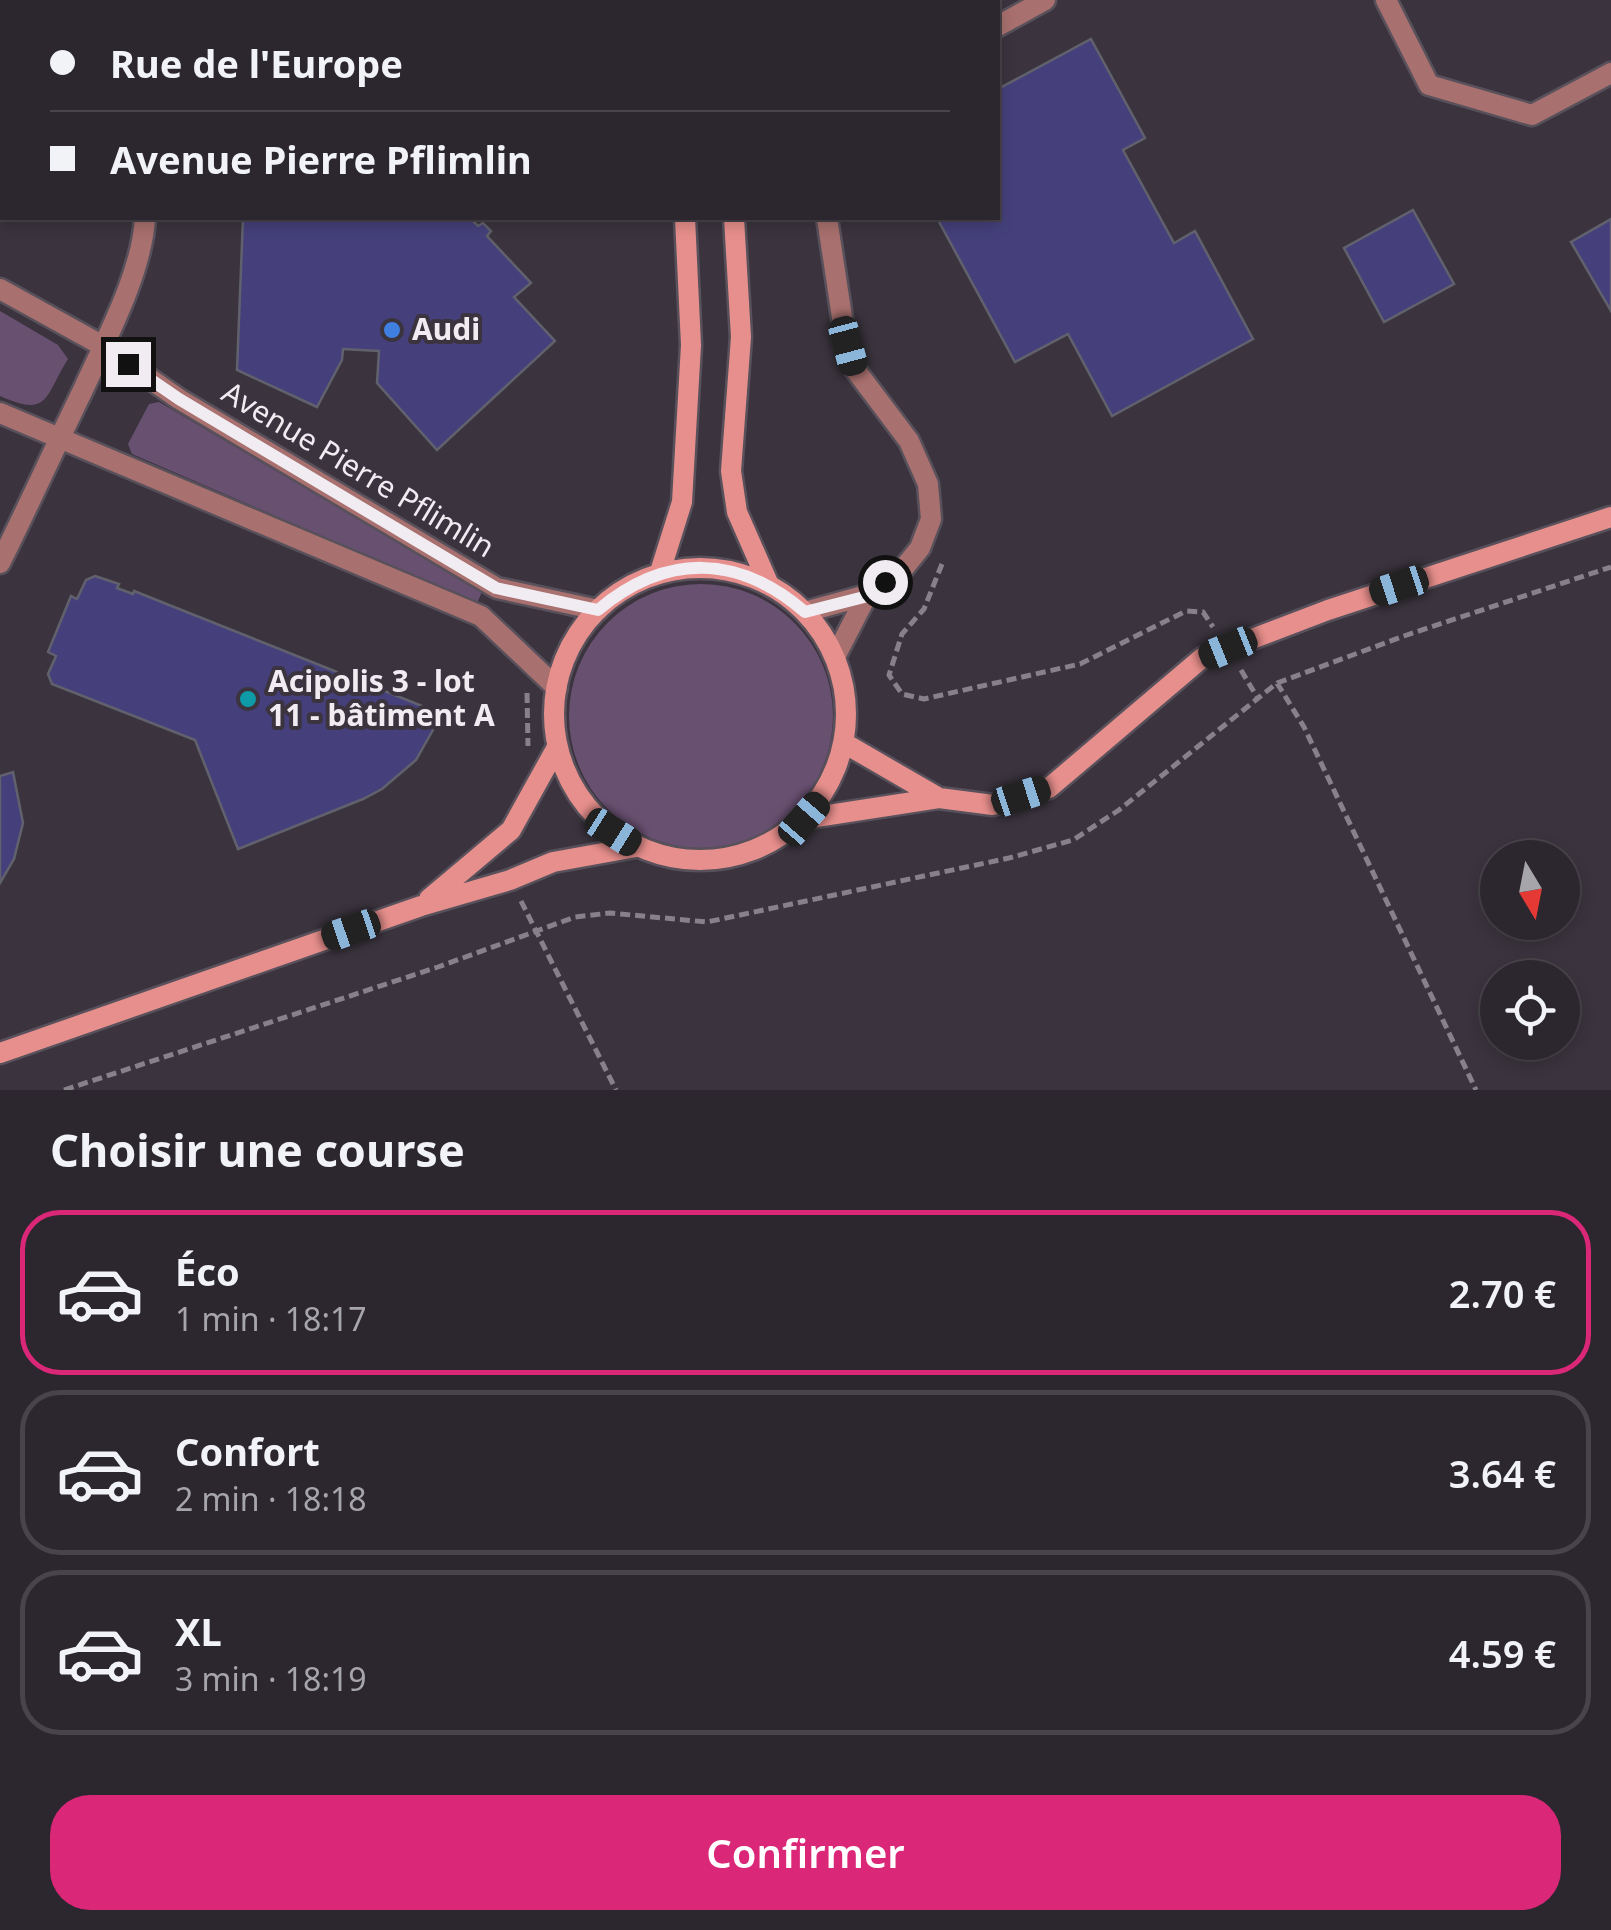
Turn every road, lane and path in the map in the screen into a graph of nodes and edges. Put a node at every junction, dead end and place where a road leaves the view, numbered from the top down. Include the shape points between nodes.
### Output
1 (1046, 0) edge
2 (1386, 0) edge
3 (1000, 25) edge
4 (1611, 72) edge
5 (144, 220) edge
6 (685, 220) edge
7 (734, 220) edge
8 (827, 220) edge
9 (0, 288) edge
10 (103, 346) junction
11 (0, 413) edge
12 (59, 439) junction
13 (1611, 517) edge
14 (0, 562) edge
15 (1611, 567) edge
16 (660, 572) junction
17 (769, 585) junction
18 (868, 596) junction
19 (598, 610) junction
20 (805, 612) junction
21 (902, 634) dead end
22 (1228, 648) junction
23 (835, 657) junction
24 (520, 679) dead end
25 (1276, 683) junction
26 (557, 688) junction
27 (1257, 697) junction
28 (844, 743) junction
29 (557, 746) junction
30 (526, 758) dead end
31 (939, 798) junction
32 (804, 819) junction
33 (636, 847) junction
34 (510, 880) junction
35 (421, 906) junction
36 (536, 930) junction
37 (0, 1054) edge
38 (64, 1090) edge
39 (616, 1090) edge
40 (1476, 1090) edge

1 - 3 street
2 - 4 street via 1430,86 1532,115
5 - 10 street via 144,238
6 - 16 main road via 691,346 682,502
7 - 17 main road via 741,337 731,471 737,512
8 - 18 street via 854,368 908,441 928,484 931,519 920,548
9 - 10 street, Avenue Pierre Pflimlin
10 - 12 street
10 - 19 street, Avenue Pierre Pflimlin via 179,399 496,588
11 - 12 street
12 - 14 street
12 - 26 street via 481,616
13 - 22 main road
15 - 25 path
16 - 17 main road via 711,568
16 - 19 main road
17 - 20 main road
18 - 20 street
18 - 23 street
19 - 26 main road via 574,640
20 - 23 main road
21 - 22 path via 889,675 902,694 924,698 1080,664 1186,612 1203,612
22 - 27 path
22 - 31 main road via 1202,658 1049,788 993,806
23 - 28 main road via 846,695
24 - 30 path via 528,696
25 - 27 path
25 - 40 path via 1304,727
26 - 29 main road
27 - 36 path via 1073,840 706,922 610,913
28 - 31 main road
28 - 32 main road via 835,772
29 - 33 main road via 588,808
29 - 35 main road via 511,830
31 - 32 main road
32 - 33 main road via 768,845 728,858 701,861
33 - 34 main road via 553,862
34 - 35 main road
34 - 36 path
35 - 37 main road
36 - 38 path
36 - 39 path

